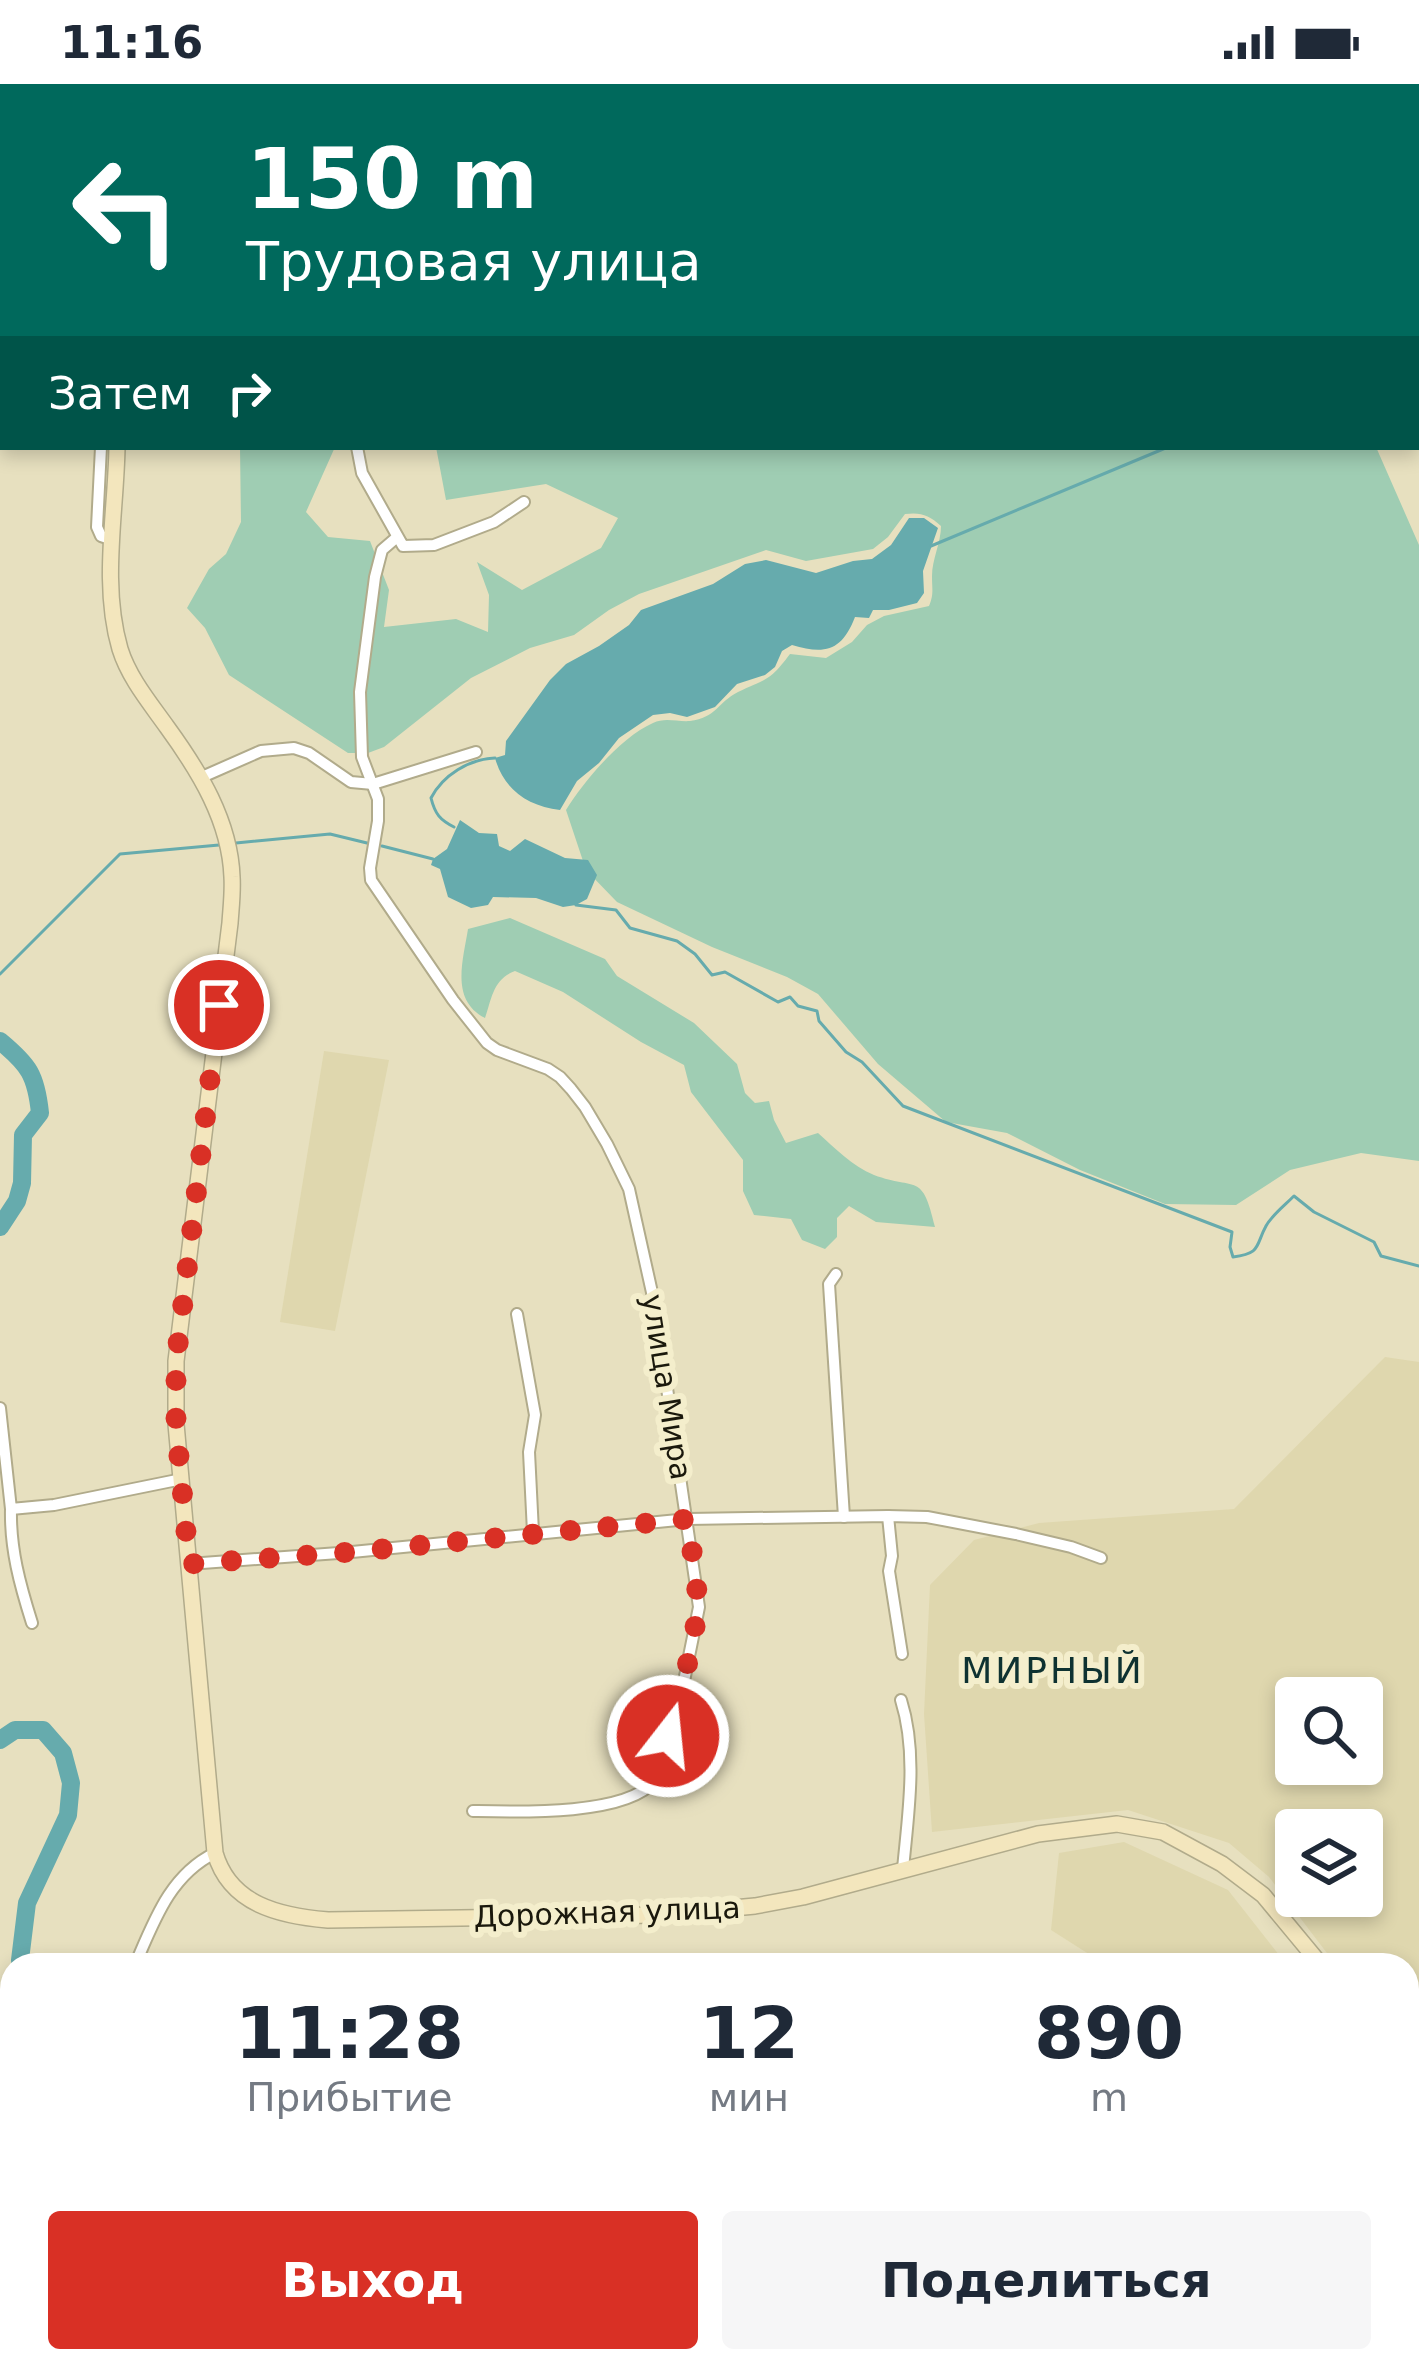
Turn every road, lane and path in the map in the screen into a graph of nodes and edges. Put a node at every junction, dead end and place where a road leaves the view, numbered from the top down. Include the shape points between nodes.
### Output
1 (101, 450) edge
2 (117, 450) edge
3 (358, 450) edge
4 (524, 502) dead end
5 (396, 538) junction
6 (112, 540) junction
7 (476, 752) dead end
8 (202, 777) junction
9 (373, 784) junction
10 (836, 1274) dead end
11 (518, 1314) dead end
12 (0, 1408) edge
13 (182, 1479) junction
14 (11, 1509) junction
15 (888, 1516) junction
16 (844, 1517) junction
17 (688, 1519) junction
18 (533, 1532) junction
19 (1101, 1558) dead end
20 (189, 1564) junction
21 (32, 1623) dead end
22 (902, 1654) dead end
23 (901, 1700) dead end
24 (473, 1811) dead end
25 (215, 1853) junction
26 (903, 1869) junction
27 (140, 1953) edge
28 (1311, 1953) edge

1 - 6 street via 97,526
2 - 6 street
3 - 5 street
4 - 5 street via 434,545 403,546
5 - 9 street, улица Мира via 382,550 374,577 359,692 362,757
6 - 8 street via 111,610 124,661
7 - 9 street
8 - 9 street via 261,751 294,748 351,782
8 - 13 street via 232,876 176,1361
9 - 17 street, улица Мира via 371,880 487,1043 560,1077 585,1107 629,1190
10 - 16 street via 829,1283
11 - 18 street via 535,1414
12 - 14 street
13 - 14 street
13 - 20 street
14 - 21 street via 12,1550
15 - 16 street
15 - 19 street via 994,1530
15 - 22 street
16 - 17 street
17 - 18 street
17 - 24 street, улица Мира via 699,1607 650,1788 630,1800 537,1813
18 - 20 street
20 - 25 street
23 - 26 street via 910,1773
25 - 26 street, Дорожная улица via 231,1884 263,1909 328,1921 657,1916 803,1897
25 - 27 street via 176,1881
26 - 28 street, Дорожная улица via 1038,1834 1117,1824 1163,1832 1263,1895

